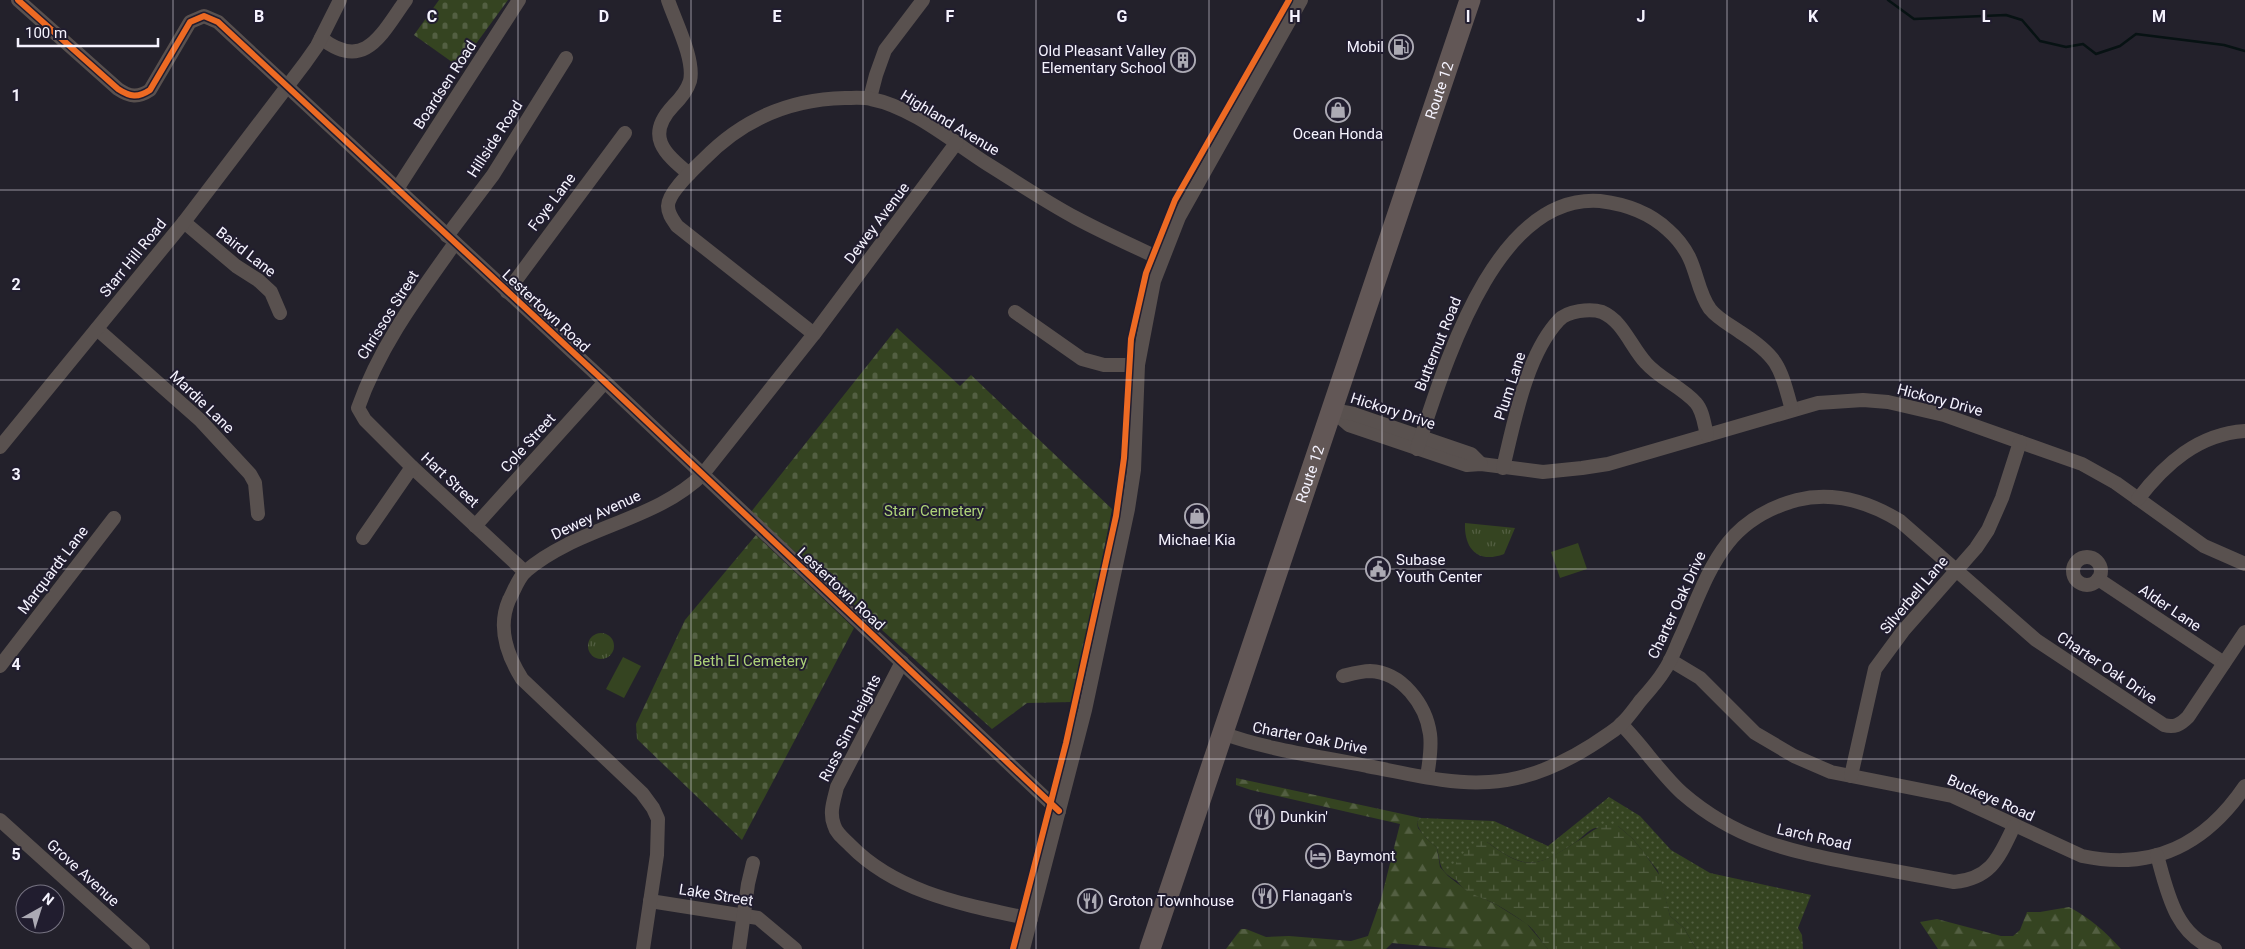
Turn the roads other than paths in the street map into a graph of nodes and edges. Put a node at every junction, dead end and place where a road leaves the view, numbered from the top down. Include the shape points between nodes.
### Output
1 (18, 0) edge
2 (340, 0) edge
3 (406, 0) edge
4 (519, 0) edge
5 (668, 0) edge
6 (923, 0) edge
7 (1301, 0) edge
8 (1470, 0) edge
9 (321, 38) junction
10 (566, 58) dead end
11 (286, 85) junction
12 (870, 98) junction
13 (625, 133) dead end
14 (957, 142) junction
15 (689, 174) junction
16 (397, 189) junction
17 (184, 222) junction
18 (451, 240) junction
19 (1161, 259) junction
20 (506, 292) junction
21 (1015, 312) dead end
22 (280, 313) dead end
23 (97, 329) junction
24 (814, 334) junction
25 (1138, 364) junction
26 (605, 382) junction
27 (358, 408) joint
28 (1332, 410) junction
29 (1792, 410) junction
30 (2245, 431) edge
31 (1707, 435) junction
32 (2020, 442) junction
33 (1419, 443) junction
34 (0, 447) edge
35 (412, 467) junction
36 (1503, 468) junction
37 (702, 474) junction
38 (2138, 500) junction
39 (258, 514) dead end
40 (114, 518) dead end
41 (475, 526) junction
42 (363, 538) dead end
43 (2245, 564) edge
44 (1956, 570) junction
45 (525, 572) junction
46 (2098, 579) dead end
47 (2245, 632) edge
48 (1670, 660) junction
49 (902, 662) junction
50 (2224, 663) junction
51 (0, 666) edge
52 (1343, 676) dead end
53 (1622, 724) junction
54 (1222, 733) junction
55 (1851, 776) junction
56 (1427, 777) junction
57 (2245, 786) edge
58 (1059, 811) junction
59 (0, 820) edge
60 (2014, 826) junction
61 (2157, 856) junction
62 (753, 863) dead end
63 (650, 901) junction
64 (744, 916) junction
65 (1031, 919) junction
66 (143, 949) edge
67 (643, 949) edge
68 (739, 949) edge
69 (795, 949) edge
70 (1023, 949) edge
71 (1150, 949) edge
72 (2215, 949) edge

1 - 11 street, Lestertown Road via 127,95 135,97 150,90 190,22 204,16 218,22
2 - 9 street, Starr Hill Road
3 - 9 street via 367,48 342,51
4 - 16 street, Boardsen Road
5 - 15 street via 690,67 690,81 684,94 665,115 659,130 660,145
6 - 12 street via 885,50
7 - 19 street via 1179,217
8 - 28 highway, Route 12
9 - 11 street, Starr Hill Road
10 - 18 street, Hillside Road
11 - 16 street, Lestertown Road
11 - 17 street, Starr Hill Road
12 - 14 street, Highland Avenue via 893,106
12 - 15 street, Highland Avenue via 803,102 772,110 715,148
13 - 20 street, Foye Lane
14 - 19 street, Highland Avenue via 1076,218
14 - 24 street, Dewey Avenue
15 - 24 street, Highland Avenue via 670,196 669,214 677,226
16 - 18 street, Lestertown Road
17 - 22 street, Baird Lane via 271,292
17 - 23 street, Starr Hill Road
18 - 20 street, Lestertown Road
18 - 27 street, Chrissos Street via 380,356
19 - 25 street
20 - 26 street, Lestertown Road
21 - 25 street via 1082,359 1104,365
23 - 34 street, Starr Hill Road
23 - 39 street, Mardie Lane via 200,420 250,474 255,483
24 - 37 street, Dewey Avenue
25 - 58 street via 1134,470 1128,509 1085,710
26 - 37 street, Lestertown Road
26 - 41 street, Cole Street
27 - 35 street, Hart Street via 365,420
28 - 33 street, Hickory Drive via 1349,425
28 - 54 highway, Route 12
29 - 31 street, Hickory Drive
29 - 32 street, Hickory Drive via 1838,400 1888,402 1944,415
29 - 33 street, Butternut Road via 1776,361 1761,345 1710,309 1688,256 1668,230 1640,211 1594,201 1563,207 1537,220 1493,269 1461,323
30 - 38 street via 2230,432 2199,443 2172,460
31 - 36 street, Hickory Drive via 1608,464 1543,472
31 - 36 street, Plum Lane via 1697,403 1652,370 1611,318 1601,312 1587,310 1560,319 1540,348 1527,380
32 - 38 street, Hickory Drive via 2082,464
32 - 44 street, Silverbell Lane via 1988,530
33 - 36 street, Hickory Drive via 1467,465
35 - 41 street, Hart Street
35 - 42 street
37 - 45 street, Dewey Avenue via 693,484 655,506 565,546
37 - 49 street, Lestertown Road
38 - 43 street, Hickory Drive via 2204,546
40 - 51 street, Marquardt Lane
41 - 45 street, Hart Street
44 - 48 street, Charter Oak Drive via 1900,521 1866,504 1825,496 1787,503 1767,510 1748,523 1719,554
44 - 50 street, Charter Oak Drive via 2036,640 2155,720 2172,727 2188,717
44 - 55 street, Silverbell Lane via 1875,669
45 - 63 street, Dewey Avenue via 507,605 503,626 510,659 522,679 642,793 653,808 658,819 657,856
46 - 50 street, Alder Lane
47 - 50 street
48 - 53 street, Charter Oak Drive
48 - 55 street, Buckeye Road via 1700,678 1744,723 1767,741 1811,764
49 - 58 street, Lestertown Road
49 - 65 street, Russ Sim Heights via 837,787 833,803 834,826 871,866 890,878 947,900
52 - 56 street via 1370,671 1385,675 1403,684 1416,699 1426,717 1430,734
53 - 56 street, Charter Oak Drive via 1576,755 1519,778 1489,782
53 - 60 street, Larch Road via 1681,792 1711,815 1751,837 1796,852 1954,882 1983,874 1993,865
54 - 56 street, Charter Oak Drive via 1250,744
54 - 71 highway, Route 12
55 - 60 street, Buckeye Road via 1952,796
57 - 61 street, Buckeye Road via 2220,818 2200,835 2173,851
58 - 65 street
59 - 66 street, Grove Avenue
60 - 61 street, Buckeye Road via 2095,859 2124,862
61 - 72 street via 2175,914 2189,932
62 - 64 street
63 - 64 street, Lake Street
63 - 67 street, Dewey Avenue
64 - 68 street
64 - 69 street, Lake Street via 758,918
65 - 70 street

